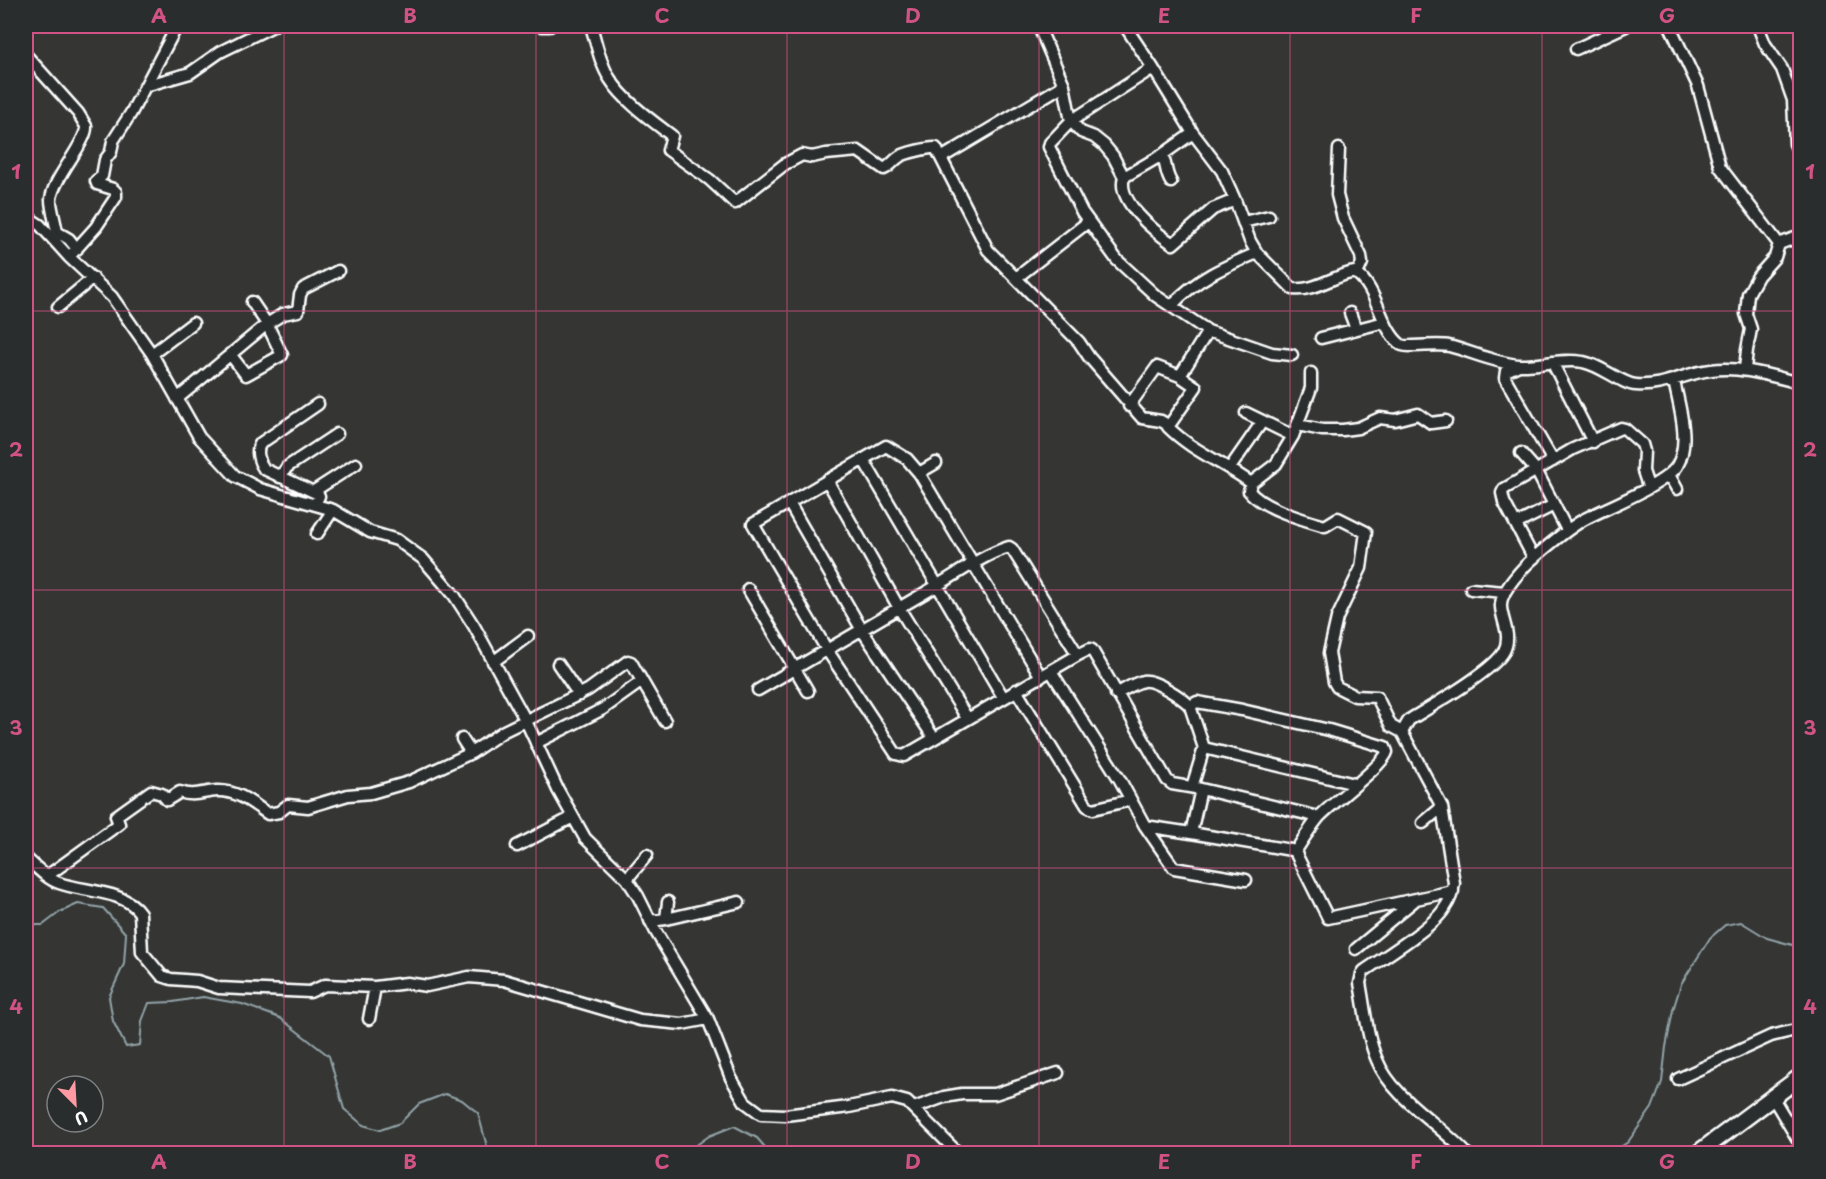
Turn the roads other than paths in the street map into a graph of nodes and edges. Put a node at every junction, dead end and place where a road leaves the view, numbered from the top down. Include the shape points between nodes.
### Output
1 (177, 26) edge
2 (273, 26) edge
3 (542, 26) edge
4 (550, 26) edge
5 (591, 26) edge
6 (1125, 26) edge
7 (1626, 26) edge
8 (1670, 26) edge
9 (1758, 26) edge
10 (1041, 32) dead end
11 (1576, 49) dead end
12 (26, 55) edge
13 (1153, 68) junction
14 (1064, 85) junction
15 (145, 86) junction
16 (1071, 121) junction
17 (1193, 133) junction
18 (1339, 149) dead end
19 (1162, 155) junction
20 (1800, 155) edge
21 (941, 158) junction
22 (1124, 177) junction
23 (1171, 182) dead end
24 (1235, 200) junction
25 (26, 216) edge
26 (1269, 216) dead end
27 (1088, 222) junction
28 (1243, 222) junction
29 (1800, 236) edge
30 (1779, 244) junction
31 (73, 253) junction
32 (1257, 253) junction
33 (338, 271) dead end
34 (1357, 274) junction
35 (93, 278) junction
36 (1016, 278) junction
37 (252, 302) dead end
38 (1172, 305) junction
39 (58, 307) dead end
40 (1350, 313) dead end
41 (1385, 322) junction
42 (194, 323) dead end
43 (267, 324) junction
44 (1356, 329) junction
45 (1208, 331) junction
46 (1321, 338) dead end
47 (152, 354) junction
48 (230, 354) junction
49 (1292, 355) dead end
50 (1552, 362) junction
51 (1519, 364) junction
52 (1745, 369) junction
53 (1311, 373) dead end
54 (1180, 376) junction
55 (1674, 381) junction
56 (1800, 382) edge
57 (177, 399) junction
58 (318, 404) dead end
59 (1129, 406) junction
60 (1246, 413) dead end
61 (1446, 421) dead end
62 (1262, 422) junction
63 (1168, 424) junction
64 (1298, 425) junction
65 (337, 434) dead end
66 (1293, 436) junction
67 (1593, 442) junction
68 (1521, 453) dead end
69 (863, 459) junction
70 (1553, 461) junction
71 (936, 463) dead end
72 (356, 464) dead end
73 (1230, 468) junction
74 (1536, 470) junction
75 (919, 473) junction
76 (1669, 475) junction
77 (280, 477) junction
78 (827, 480) junction
79 (1251, 483) junction
80 (1648, 486) junction
81 (1677, 489) dead end
82 (314, 491) junction
83 (789, 503) junction
84 (315, 505) junction
85 (1554, 505) junction
86 (333, 510) junction
87 (1516, 524) junction
88 (1567, 530) junction
89 (317, 534) dead end
90 (1533, 557) junction
91 (973, 565) junction
92 (939, 585) junction
93 (748, 589) dead end
94 (1471, 589) dead end
95 (1504, 592) junction
96 (899, 608) junction
97 (862, 630) junction
98 (528, 636) dead end
99 (827, 650) junction
100 (1078, 655) junction
101 (493, 662) junction
102 (558, 664) dead end
103 (793, 669) junction
104 (1046, 674) junction
105 (638, 684) dead end
106 (758, 690) dead end
107 (1016, 690) junction
108 (808, 691) dead end
109 (1116, 694) junction
110 (579, 695) junction
111 (1003, 697) junction
112 (1190, 706) junction
113 (967, 718) junction
114 (526, 721) junction
115 (665, 721) dead end
116 (1400, 730) junction
117 (934, 738) junction
118 (462, 739) dead end
119 (536, 743) junction
120 (1204, 748) junction
121 (471, 753) junction
122 (1356, 784) junction
123 (1196, 788) junction
124 (1131, 800) junction
125 (1442, 807) junction
126 (573, 817) junction
127 (1319, 817) junction
128 (1423, 823) dead end
129 (1145, 826) junction
130 (1191, 833) junction
131 (517, 846) dead end
132 (1295, 852) junction
133 (646, 855) dead end
134 (26, 858) edge
135 (47, 876) junction
136 (627, 879) junction
137 (1246, 880) dead end
138 (1453, 891) junction
139 (1416, 899) junction
140 (668, 902) dead end
141 (739, 902) dead end
142 (666, 919) junction
143 (650, 921) junction
144 (1356, 949) dead end
145 (375, 987) junction
146 (369, 1019) dead end
147 (708, 1019) junction
148 (1800, 1029) edge
149 (1058, 1073) dead end
150 (1678, 1079) dead end
151 (1798, 1086) edge
152 (1773, 1098) junction
153 (914, 1108) junction
154 (1800, 1143) edge
155 (959, 1154) edge
156 (1467, 1154) edge
157 (1697, 1154) edge

1 - 15 street
2 - 15 street via 222,51 190,73
3 - 4 street
5 - 21 street via 612,82 644,115 672,136 668,150 735,203 801,155 812,158 858,151 884,169 908,152 932,147
6 - 13 street
7 - 11 street
8 - 30 street via 1698,86 1720,167
9 - 20 street via 1782,69 1793,100 1795,144
10 - 14 street
12 - 31 street via 86,126 84,137 66,164 50,200 57,232 69,239
13 - 16 street
13 - 17 street
14 - 16 street
14 - 21 street
15 - 31 street via 113,141 102,176 96,182 113,189 116,197
16 - 22 street via 1081,132 1104,145
16 - 27 street via 1049,147
17 - 19 street
17 - 24 street via 1222,171
18 - 34 street via 1337,195 1342,218 1361,256
19 - 22 street
19 - 23 street
21 - 36 street via 986,247
22 - 24 street via 1126,195 1136,213 1154,232 1173,244 1213,209
24 - 28 street
25 - 31 street
26 - 28 street
27 - 36 street
27 - 38 street via 1116,260 1156,296
28 - 32 street
29 - 30 street
30 - 52 street via 1775,257 1748,294 1746,314 1751,329
31 - 35 street
32 - 34 street via 1296,290 1348,273
32 - 38 street via 1195,282
33 - 43 street via 303,290 298,311 283,314
34 - 41 street via 1378,300
35 - 39 street
35 - 47 street via 133,315
36 - 59 street via 1077,340
37 - 43 street
38 - 45 street
40 - 44 street
41 - 44 street
41 - 51 street via 1399,344 1406,347 1437,344
42 - 47 street
43 - 48 street
43 - 48 street via 281,356 246,375
44 - 46 street
45 - 49 street via 1272,353
45 - 54 street
47 - 57 street
48 - 57 street
50 - 51 street
50 - 55 street via 1586,362 1633,385
50 - 67 street
51 - 70 street via 1506,371 1504,378
52 - 55 street via 1709,370
52 - 56 street
53 - 64 street via 1311,388
54 - 59 street via 1158,367
54 - 63 street via 1196,387
55 - 76 street via 1683,451
57 - 84 street via 199,437 235,476 260,489
58 - 77 street via 259,444 262,466
59 - 63 street via 1143,419
60 - 62 street
61 - 64 street via 1431,423 1418,414 1395,420 1380,418 1343,430
62 - 66 street
62 - 73 street
63 - 73 street via 1170,430 1198,450
64 - 66 street
65 - 77 street via 287,467
66 - 79 street via 1276,464
67 - 70 street
67 - 80 street via 1625,429 1643,447 1643,471
68 - 74 street
69 - 75 street via 886,446 907,459
69 - 78 street
69 - 92 street
70 - 74 street
71 - 75 street
72 - 82 street
73 - 79 street
74 - 85 street
74 - 87 street via 1503,491 1504,502
75 - 91 street
76 - 80 street
76 - 81 street
77 - 82 street
78 - 83 street
78 - 96 street
79 - 116 street via 1251,494 1290,515 1325,526 1338,518 1366,532 1361,568 1337,618 1329,653 1335,685 1355,696 1375,696 1391,726
80 - 88 street
82 - 84 street via 319,496
83 - 97 street
83 - 99 street via 753,524
84 - 86 street
85 - 87 street
85 - 88 street
86 - 89 street
86 - 101 street via 370,532 397,540 423,560 454,595
87 - 90 street
88 - 90 street
90 - 95 street
91 - 92 street
91 - 100 street via 1006,548 1012,549
91 - 104 street
92 - 96 street
92 - 111 street
93 - 103 street
94 - 95 street
95 - 116 street via 1501,602 1507,628 1505,648 1496,663 1409,720
96 - 97 street
96 - 113 street
97 - 99 street
97 - 117 street
98 - 101 street
99 - 103 street
99 - 117 street via 896,754 904,756
100 - 104 street
100 - 109 street via 1092,650
101 - 114 street
102 - 110 street
103 - 106 street
103 - 108 street
104 - 107 street
104 - 124 street
105 - 119 street via 603,710
107 - 111 street
107 - 124 street via 1088,806 1093,809
109 - 112 street via 1146,681
109 - 123 street via 1167,780
110 - 114 street
110 - 115 street via 630,661
111 - 113 street
112 - 120 street
112 - 122 street via 1197,702 1242,710 1385,747 1382,762
113 - 117 street
114 - 119 street
114 - 121 street
116 - 125 street
118 - 121 street
119 - 126 street
120 - 122 street
120 - 123 street
121 - 135 street via 399,785 308,807 288,805 268,814 232,793 180,792 167,800 151,791 116,816 119,824
122 - 127 street
123 - 127 street
123 - 130 street
124 - 129 street
125 - 128 street
125 - 138 street
126 - 131 street
126 - 136 street via 585,838
127 - 132 street
129 - 130 street
129 - 137 street via 1174,868
130 - 132 street
132 - 139 street via 1329,919
133 - 136 street
134 - 135 street
135 - 145 street via 60,884 116,896 137,909 142,952 162,976 219,988 310,992 325,985
136 - 143 street
138 - 139 street
138 - 156 street via 1444,910 1433,921 1364,971 1360,983 1371,1043 1384,1075
139 - 144 street
140 - 142 street
141 - 142 street
142 - 143 street
143 - 147 street
145 - 146 street
145 - 147 street via 407,983 427,986 469,977 504,980 640,1020 682,1024
147 - 153 street via 731,1078 745,1102 761,1114 785,1115 892,1098
148 - 150 street via 1771,1036
149 - 153 street via 995,1094 953,1095
151 - 152 street
152 - 154 street
152 - 157 street
153 - 155 street

